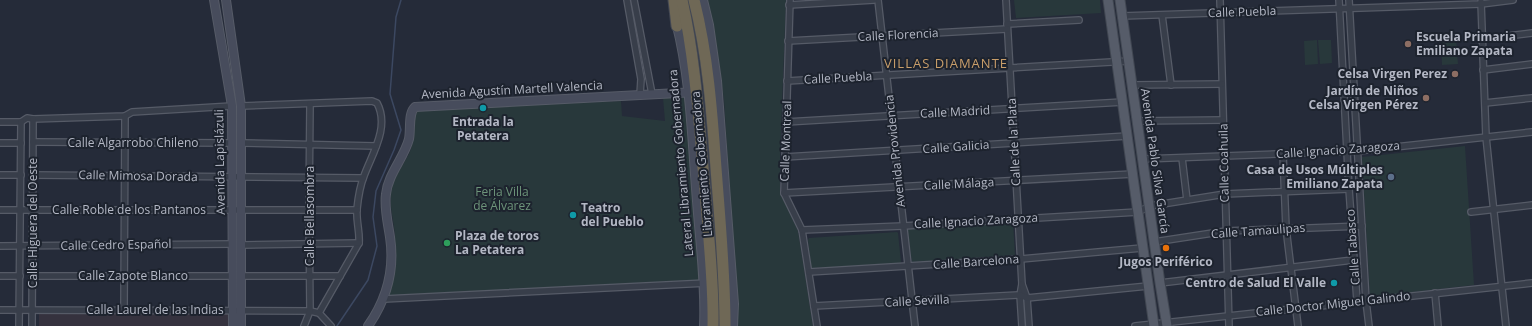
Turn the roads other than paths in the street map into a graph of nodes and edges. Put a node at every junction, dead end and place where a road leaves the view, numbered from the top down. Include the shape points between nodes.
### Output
1 (214, 0) edge
2 (226, 0) edge
3 (627, 0) edge
4 (634, 0) edge
5 (671, 0) edge
6 (674, 0) edge
7 (682, 0) edge
8 (694, 0) edge
9 (703, 0) edge
10 (874, 0) edge
11 (878, 0) edge
12 (1006, 0) edge
13 (1108, 0) edge
14 (1120, 0) edge
15 (1220, 0) edge
16 (1339, 0) edge
17 (1349, 0) edge
18 (1513, 0) edge
19 (790, 2) edge
20 (1481, 2) edge
21 (1349, 8) junction
22 (1339, 9) junction
23 (1220, 13) junction
24 (1162, 15) junction
25 (1122, 16) junction
26 (229, 17) junction
27 (217, 19) junction
28 (1079, 20) dead end
29 (677, 26) junction
30 (1007, 26) junction
31 (1532, 33) edge
32 (882, 36) junction
33 (1482, 39) junction
34 (788, 41) junction
35 (1117, 61) junction
36 (1129, 61) junction
37 (1532, 64) edge
38 (1010, 68) junction
39 (1483, 70) junction
40 (886, 75) junction
41 (787, 81) junction
42 (1354, 82) junction
43 (1344, 83) junction
44 (1222, 84) junction
45 (1132, 85) junction
46 (1171, 85) junction
47 (692, 92) junction
48 (640, 94) junction
49 (652, 94) junction
50 (1532, 98) edge
51 (1123, 102) junction
52 (310, 104) junction
53 (1484, 104) junction
54 (232, 106) junction
55 (241, 106) junction
56 (1012, 109) junction
57 (125, 116) junction
58 (891, 116) junction
59 (33, 119) junction
60 (1223, 120) junction
61 (1137, 121) junction
62 (0, 122) edge
63 (21, 122) junction
64 (786, 122) junction
65 (1532, 132) edge
66 (1128, 136) junction
67 (1486, 137) junction
68 (33, 142) junction
69 (0, 143) edge
70 (21, 143) junction
71 (124, 143) junction
72 (232, 143) junction
73 (242, 143) junction
74 (1014, 143) junction
75 (310, 145) junction
76 (376, 146) junction
77 (895, 150) junction
78 (1347, 151) junction
79 (1358, 151) junction
80 (1284, 154) junction
81 (1224, 156) junction
82 (785, 157) junction
83 (1182, 158) junction
84 (1142, 159) junction
85 (21, 174) junction
86 (1133, 174) junction
87 (0, 175) edge
88 (33, 175) junction
89 (124, 176) junction
90 (233, 177) junction
91 (242, 177) junction
92 (716, 177) junction
93 (309, 178) junction
94 (363, 178) junction
95 (1016, 180) junction
96 (899, 187) junction
97 (1349, 189) junction
98 (1285, 191) junction
99 (784, 193) junction
100 (1224, 194) junction
101 (726, 197) junction
102 (1186, 200) junction
103 (1532, 205) edge
104 (1150, 206) junction
105 (0, 210) edge
106 (20, 210) junction
107 (33, 210) junction
108 (124, 210) junction
109 (233, 210) junction
110 (242, 210) junction
111 (309, 210) junction
112 (357, 210) junction
113 (1494, 210) junction
114 (1138, 212) junction
115 (1471, 212) dead end
116 (1018, 219) junction
117 (903, 226) junction
118 (1362, 226) junction
119 (1352, 227) junction
120 (1286, 228) junction
121 (802, 230) junction
122 (1226, 231) junction
123 (1154, 242) junction
124 (359, 243) junction
125 (233, 244) junction
126 (309, 244) junction
127 (124, 245) junction
128 (242, 245) junction
129 (0, 246) edge
130 (20, 246) junction
131 (33, 246) junction
132 (1142, 248) junction
133 (1021, 259) junction
134 (1354, 260) junction
135 (908, 266) junction
136 (1291, 268) junction
137 (809, 272) junction
138 (1227, 275) junction
139 (0, 276) edge
140 (20, 276) junction
141 (33, 276) junction
142 (124, 276) junction
143 (237, 276) junction
144 (310, 276) junction
145 (340, 276) junction
146 (707, 283) junction
147 (1160, 283) junction
148 (1532, 283) edge
149 (1022, 284) junction
150 (1148, 286) junction
151 (1502, 286) junction
152 (1435, 293) junction
153 (1020, 295) junction
154 (1027, 298) junction
155 (384, 299) junction
156 (1366, 300) junction
157 (912, 301) junction
158 (1357, 301) junction
159 (814, 306) junction
160 (1296, 308) junction
161 (0, 310) edge
162 (19, 310) junction
163 (32, 310) junction
164 (124, 310) junction
165 (233, 311) junction
166 (241, 311) junction
167 (310, 311) junction
168 (319, 314) junction
169 (1228, 316) junction
170 (1167, 324) edge
171 (1154, 325) edge
172 (19, 326) edge
173 (32, 326) edge
174 (233, 326) edge
175 (241, 326) edge
176 (304, 326) edge
177 (331, 326) edge
178 (368, 326) edge
179 (704, 326) edge
180 (713, 326) edge
181 (725, 326) edge
182 (733, 326) edge
183 (817, 326) edge
184 (915, 326) edge
185 (1022, 326) edge
186 (1029, 326) edge
187 (1135, 326) edge
188 (1229, 326) edge
189 (1298, 326) edge
190 (1369, 326) edge
191 (1438, 326) edge
192 (1506, 326) edge

1 - 27 street, Avenida Lapislázuli
2 - 26 street, Avenida Lapislázuli
3 - 48 street via 641,79
4 - 49 street
5 - 29 street, Lateral Libramiento Gobernadora
6 - 29 highway
7 - 47 highway, Libramiento Gobernadora via 693,57
8 - 92 highway, Libramiento Gobernadora via 703,43 712,114
9 - 101 street via 717,81
10 - 19 street
11 - 32 street, Avenida Providencia
12 - 30 street, Calle de la Plata
13 - 35 main road, Avenida Pablo Silva García
14 - 25 main road, Avenida Pablo Silva García
15 - 23 street, Calle Coahuila
16 - 22 street, Calle Tabasco
17 - 21 street, Calle Tabasco
18 - 20 street, Calle Puebla
19 - 34 street, Calle Montreal
20 - 21 street, Calle Puebla
20 - 33 street
21 - 22 street, Calle Puebla
21 - 42 street, Calle Tabasco
22 - 23 street, Calle Puebla
22 - 43 street, Calle Tabasco
23 - 24 street, Calle Puebla
23 - 44 street, Calle Coahuila
24 - 25 street, Calle Puebla
24 - 46 street
25 - 36 main road, Avenida Pablo Silva García
26 - 27 street
26 - 55 street, Avenida Lapislázuli
27 - 54 street, Avenida Lapislázuli
28 - 30 street, Calle Florencia
29 - 47 street, Lateral Libramiento Gobernadora
30 - 32 street, Calle Florencia
30 - 38 street, Calle de la Plata
31 - 33 street
32 - 34 street, Calle Florencia
32 - 40 street, Avenida Providencia
33 - 39 street
34 - 41 street, Calle Montreal
35 - 36 street, Calle Puebla
35 - 38 street, Calle Puebla
35 - 51 main road, Avenida Pablo Silva García
36 - 45 main road, Avenida Pablo Silva García
37 - 39 street
38 - 40 street, Calle Puebla
38 - 56 street, Calle de la Plata
39 - 53 street
40 - 41 street, Calle Puebla
40 - 58 street, Avenida Providencia
41 - 64 street, Calle Montreal
42 - 43 street
42 - 79 street, Calle Tabasco
43 - 78 street, Calle Tabasco
44 - 46 street
44 - 60 street, Calle Coahuila
45 - 46 street
45 - 61 main road, Avenida Pablo Silva García
47 - 49 street, Avenida Agustín Martell Valencia
47 - 146 highway, Libramiento Gobernadora
48 - 49 street, Avenida Agustín Martell Valencia
48 - 155 street, Avenida Agustín Martell Valencia via 416,107 412,110 411,130 406,149 389,181 386,194 392,258
50 - 53 street
51 - 56 street, Calle Madrid
51 - 66 main road, Avenida Pablo Silva García
52 - 55 street
52 - 75 street, Calle Bellasombra
52 - 76 street via 372,101 377,103 382,121
53 - 67 street
54 - 57 street via 132,112
54 - 72 street, Avenida Lapislázuli
55 - 73 street, Avenida Lapislázuli
56 - 58 street, Calle Madrid
56 - 74 street, Calle de la Plata
57 - 59 street
57 - 71 street
58 - 64 street, Calle Madrid
58 - 77 street, Avenida Providencia
59 - 63 street via 27,118
59 - 68 street, Calle Higuera del Oeste
60 - 61 street
60 - 81 street, Calle Coahuila
61 - 84 main road, Avenida Pablo Silva García
62 - 63 street
63 - 70 street
64 - 82 street, Calle Montreal
65 - 67 street, Calle Ignacio Zaragoza
66 - 74 street, Calle Galicia
66 - 86 main road, Avenida Pablo Silva García
67 - 79 street, Calle Ignacio Zaragoza
67 - 113 street
68 - 71 street, Calle Algarrobo Chileno
68 - 88 street, Calle Higuera del Oeste
69 - 70 street
70 - 85 street
71 - 72 street, Calle Algarrobo Chileno
71 - 89 street
72 - 90 street, Avenida Lapislázuli
73 - 75 street
73 - 91 street, Avenida Lapislázuli
74 - 77 street, Calle Galicia
74 - 95 street, Calle de la Plata
75 - 76 street
75 - 93 street, Calle Bellasombra
76 - 94 street
77 - 82 street, Calle Galicia
77 - 96 street, Avenida Providencia
78 - 79 street, Calle Ignacio Zaragoza
78 - 80 street, Calle Ignacio Zaragoza
78 - 97 street, Calle Tabasco
79 - 118 street, Calle Tabasco
80 - 81 street, Calle Ignacio Zaragoza
80 - 98 street
81 - 83 street, Calle Ignacio Zaragoza
81 - 100 street, Calle Coahuila
82 - 99 street, Calle Montreal
83 - 84 street, Calle Ignacio Zaragoza
83 - 102 street
84 - 104 main road, Avenida Pablo Silva García
85 - 87 street
85 - 106 street
86 - 95 street, Calle Málaga
86 - 114 main road, Avenida Pablo Silva García
88 - 89 street, Calle Mimosa Dorada
88 - 107 street, Calle Higuera del Oeste
89 - 90 street, Calle Mimosa Dorada
89 - 108 street
90 - 91 street, Calle Mimosa Dorada
90 - 109 street, Avenida Lapislázuli
91 - 93 street, Calle Mimosa Dorada
91 - 110 street, Avenida Lapislázuli
92 - 101 highway
92 - 181 highway, Libramiento Gobernadora via 724,275
93 - 94 street, Calle Mimosa Dorada
93 - 111 street, Calle Bellasombra
94 - 112 street
95 - 96 street, Calle Málaga
95 - 116 street, Calle de la Plata
96 - 99 street, Calle Málaga
96 - 117 street, Avenida Providencia
97 - 98 street, Calle Ignacio Zaragoza
97 - 119 street, Calle Tabasco
98 - 100 street, Calle Ignacio Zaragoza
98 - 120 street
99 - 121 street, Calle Montreal
100 - 102 street, Calle Ignacio Zaragoza
100 - 122 street, Calle Coahuila
101 - 182 street via 734,304
102 - 104 street, Calle Ignacio Zaragoza
103 - 113 street
104 - 114 street, Calle Ignacio Zaragoza
104 - 123 main road, Avenida Pablo Silva García
105 - 106 street, Calle Roble de los Pantanos
106 - 107 street, Calle Roble de los Pantanos
106 - 130 street
107 - 108 street, Calle Roble de los Pantanos
107 - 131 street, Calle Higuera del Oeste
108 - 109 street, Calle Roble de los Pantanos
108 - 127 street
109 - 110 street, Calle Roble de los Pantanos
109 - 125 street, Avenida Lapislázuli
110 - 111 street, Calle Roble de los Pantanos
110 - 128 street, Avenida Lapislázuli
111 - 112 street, Calle Roble de los Pantanos
111 - 126 street, Calle Bellasombra
112 - 124 street
113 - 115 street
113 - 151 street
114 - 116 street, Calle Ignacio Zaragoza
114 - 132 main road, Avenida Pablo Silva García
116 - 117 street, Calle Ignacio Zaragoza
116 - 133 street, Calle de la Plata
117 - 121 street, Calle Ignacio Zaragoza
117 - 135 street, Avenida Providencia
118 - 119 street, Calle Tamaulipas
118 - 156 street, Calle Tabasco
119 - 120 street, Calle Tamaulipas
119 - 134 street, Calle Tabasco
120 - 122 street, Calle Tamaulipas
120 - 136 street
121 - 137 street, Calle Montreal
122 - 123 street, Calle Tamaulipas
122 - 138 street, Calle Coahuila
123 - 147 main road, Avenida Pablo Silva García
124 - 126 street
124 - 145 street
125 - 127 street, Calle Cedro Español
125 - 143 street, Avenida Lapislázuli
126 - 128 street
126 - 144 street, Calle Bellasombra
127 - 131 street, Calle Cedro Español
127 - 142 street
128 - 143 street, Avenida Lapislázuli
129 - 130 street, Calle Cedro Español
130 - 131 street, Calle Cedro Español
130 - 140 street
131 - 141 street, Calle Higuera del Oeste
132 - 133 street, Calle Barcelona
132 - 150 main road, Avenida Pablo Silva García
133 - 135 street, Calle Barcelona
133 - 149 street, Calle de la Plata
134 - 136 street
134 - 158 street, Calle Tabasco
135 - 137 street, Calle Barcelona
135 - 157 street, Avenida Providencia
136 - 138 street
136 - 160 street
137 - 159 street, Calle Montreal
138 - 147 street
138 - 169 street, Calle Coahuila
139 - 140 street
140 - 162 street
141 - 142 street, Calle Zapote Blanco
141 - 163 street, Calle Higuera del Oeste
142 - 143 street, Calle Zapote Blanco
142 - 164 street
143 - 144 street, Calle Zapote Blanco
143 - 165 street, Avenida Lapislázuli
143 - 166 street, Avenida Lapislázuli
144 - 145 street, Calle Zapote Blanco
144 - 167 street, Calle Bellasombra
145 - 168 street
146 - 155 street
146 - 179 street
146 - 180 highway, Libramiento Gobernadora
147 - 170 main road, Avenida Pablo Silva García
148 - 151 street, Calle Doctor Miguel Galindo
149 - 153 street, Calle de la Plata
149 - 154 street, Calle de la Plata
150 - 154 street
150 - 171 main road, Avenida Pablo Silva García
151 - 152 street, Calle Doctor Miguel Galindo
151 - 192 street
152 - 156 street, Calle Doctor Miguel Galindo
152 - 191 street
153 - 154 street
153 - 157 street, Calle Sevilla
153 - 185 street, Calle de la Plata
154 - 186 street, Calle de la Plata
155 - 178 street, Avenida Agustín Martell Valencia
156 - 158 street, Calle Doctor Miguel Galindo
156 - 190 street, Calle Tabasco
157 - 159 street, Calle Sevilla
157 - 184 street, Avenida Providencia
158 - 160 street, Calle Doctor Miguel Galindo
159 - 183 street, Calle Montreal
160 - 169 street, Calle Doctor Miguel Galindo
160 - 189 street
161 - 162 street, Calle Laurel de las Indias
162 - 163 street, Calle Laurel de las Indias
162 - 172 street
163 - 164 street, Calle Laurel de las Indias
163 - 173 street, Calle Higuera del Oeste
164 - 165 street, Calle Laurel de las Indias
165 - 166 street, Calle Laurel de las Indias
165 - 174 street, Avenida Lapislázuli
166 - 167 street, Calle Laurel de las Indias
166 - 175 street, Avenida Lapislázuli
167 - 168 street, Calle Laurel de las Indias
167 - 176 street, Calle Bellasombra
168 - 177 street
169 - 170 street, Calle Doctor Miguel Galindo
169 - 188 street, Calle Coahuila
170 - 171 street, Calle Doctor Miguel Galindo
171 - 187 street, Calle Doctor Miguel Galindo

